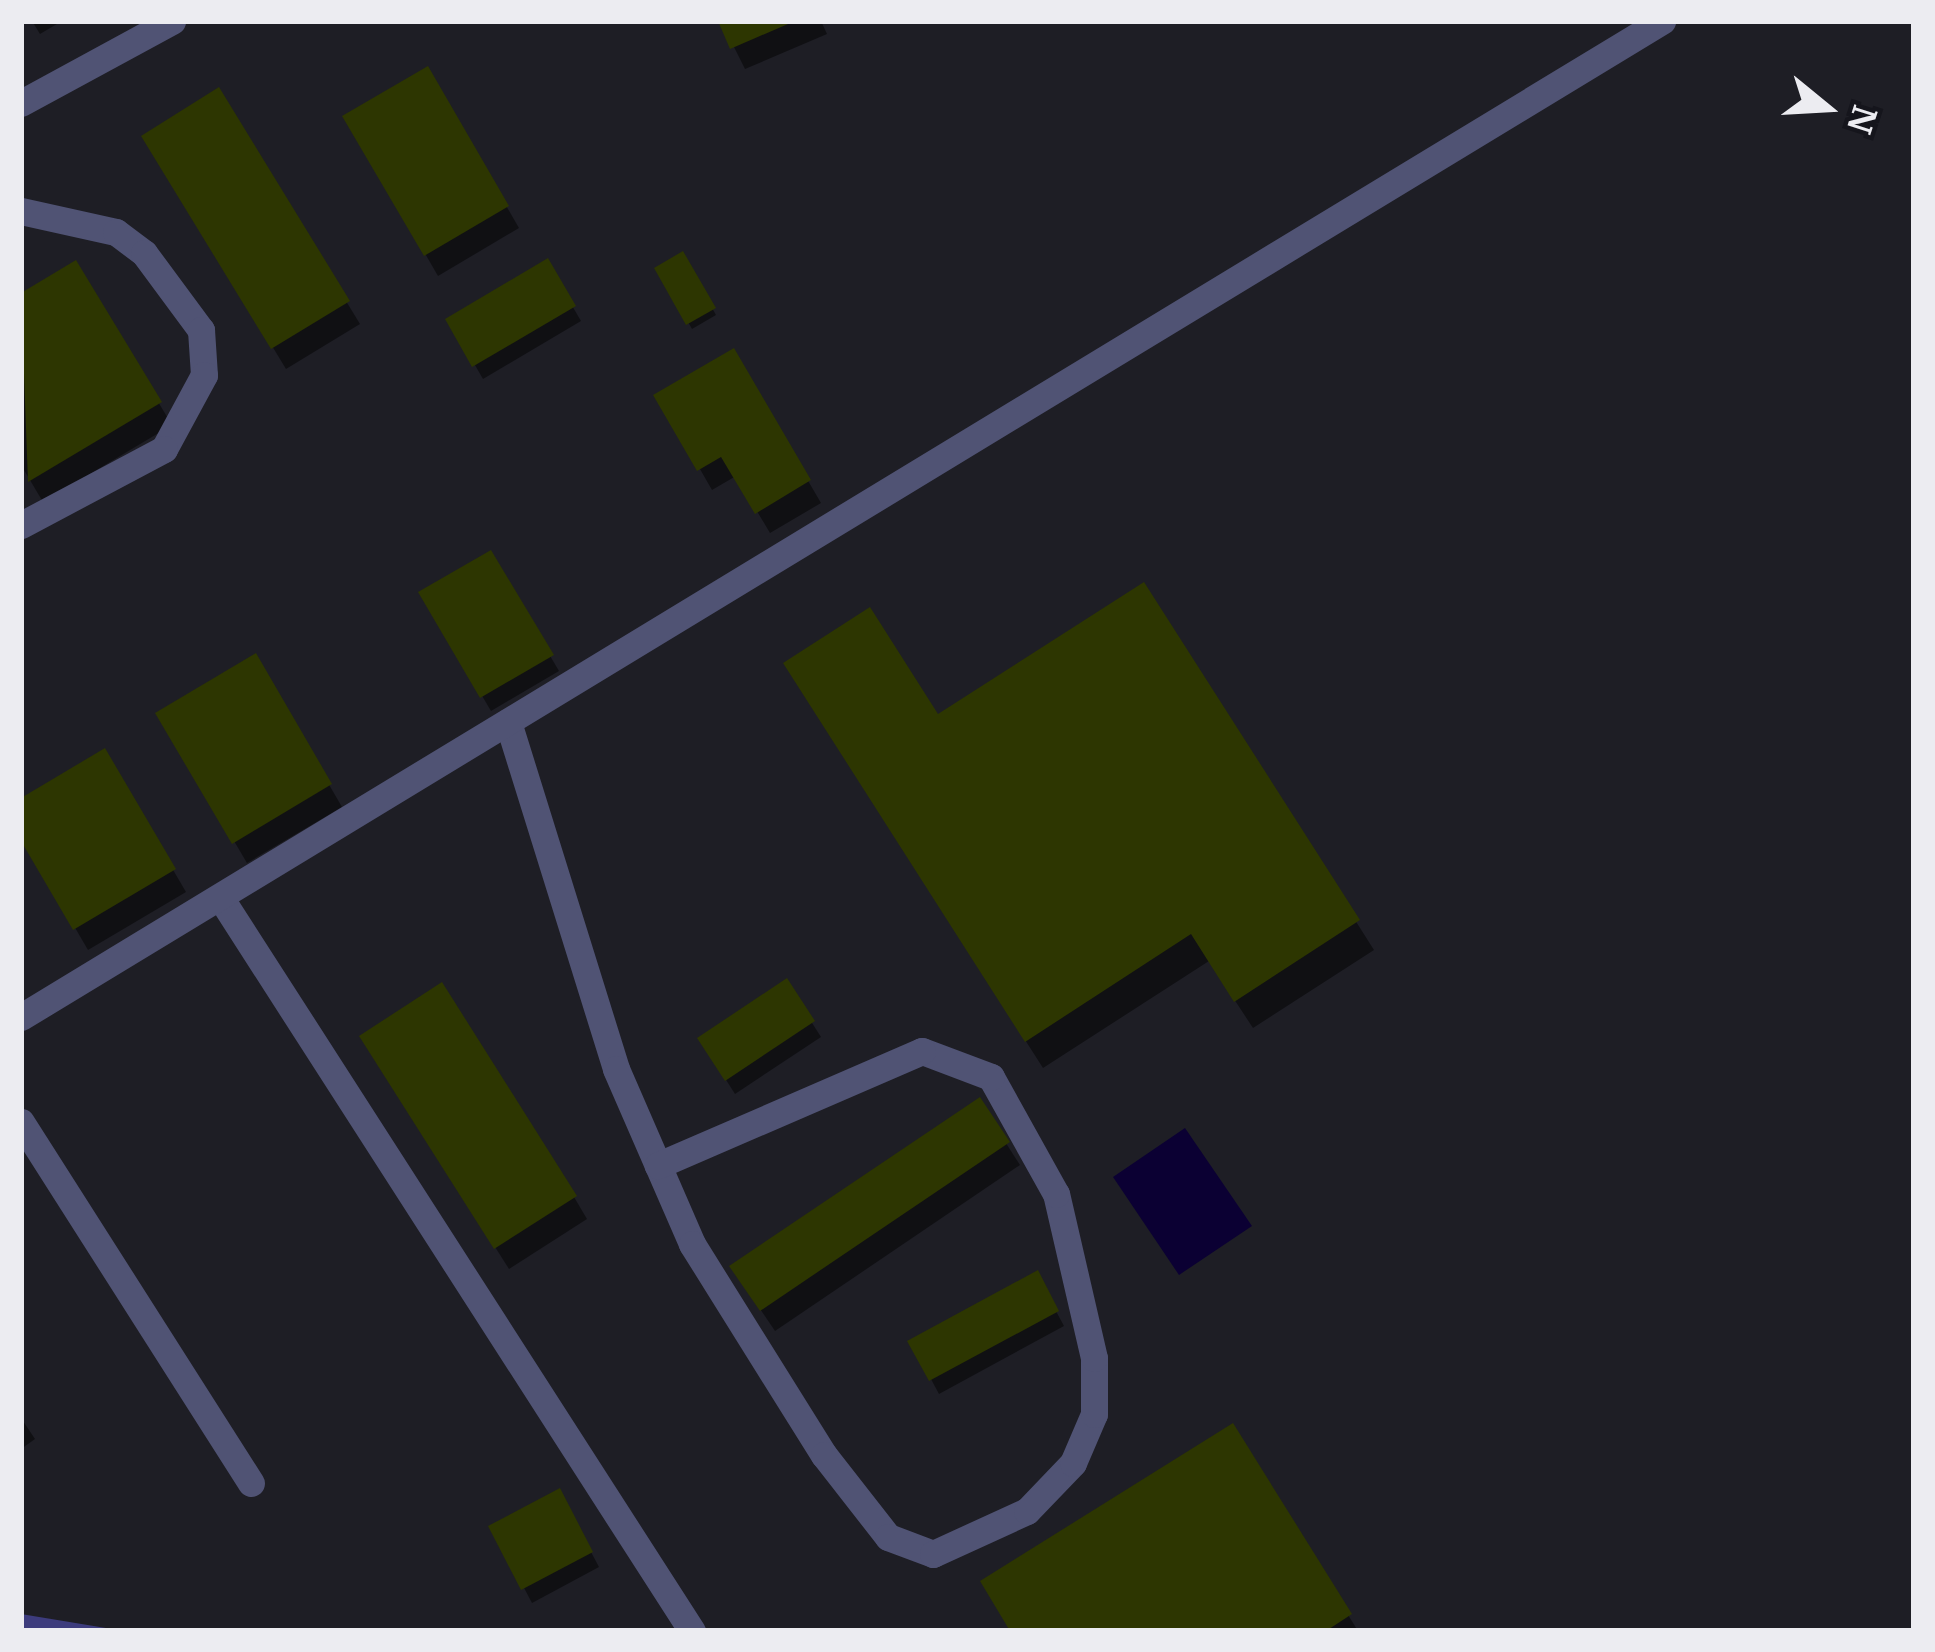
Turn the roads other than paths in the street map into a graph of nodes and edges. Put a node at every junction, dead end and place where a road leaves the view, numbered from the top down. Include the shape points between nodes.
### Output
1 (172, 21) edge
2 (1662, 21) edge
3 (21, 103) edge
4 (21, 211) edge
5 (21, 525) edge
6 (508, 722) junction
7 (220, 897) junction
8 (21, 1017) edge
9 (21, 1123) edge
10 (658, 1165) junction
11 (251, 1484) dead end
12 (692, 1631) edge

1 - 3 lane
2 - 6 lane
4 - 5 lane via 116,232 144,253 201,330 205,375 164,449
6 - 7 lane
6 - 10 lane via 616,1069
7 - 8 lane
7 - 12 lane
9 - 11 lane
10 - 10 lane via 692,1244 888,1537 933,1554 977,1542 1073,1463 1094,1414 1094,1358 1056,1194 991,1077 922,1051

